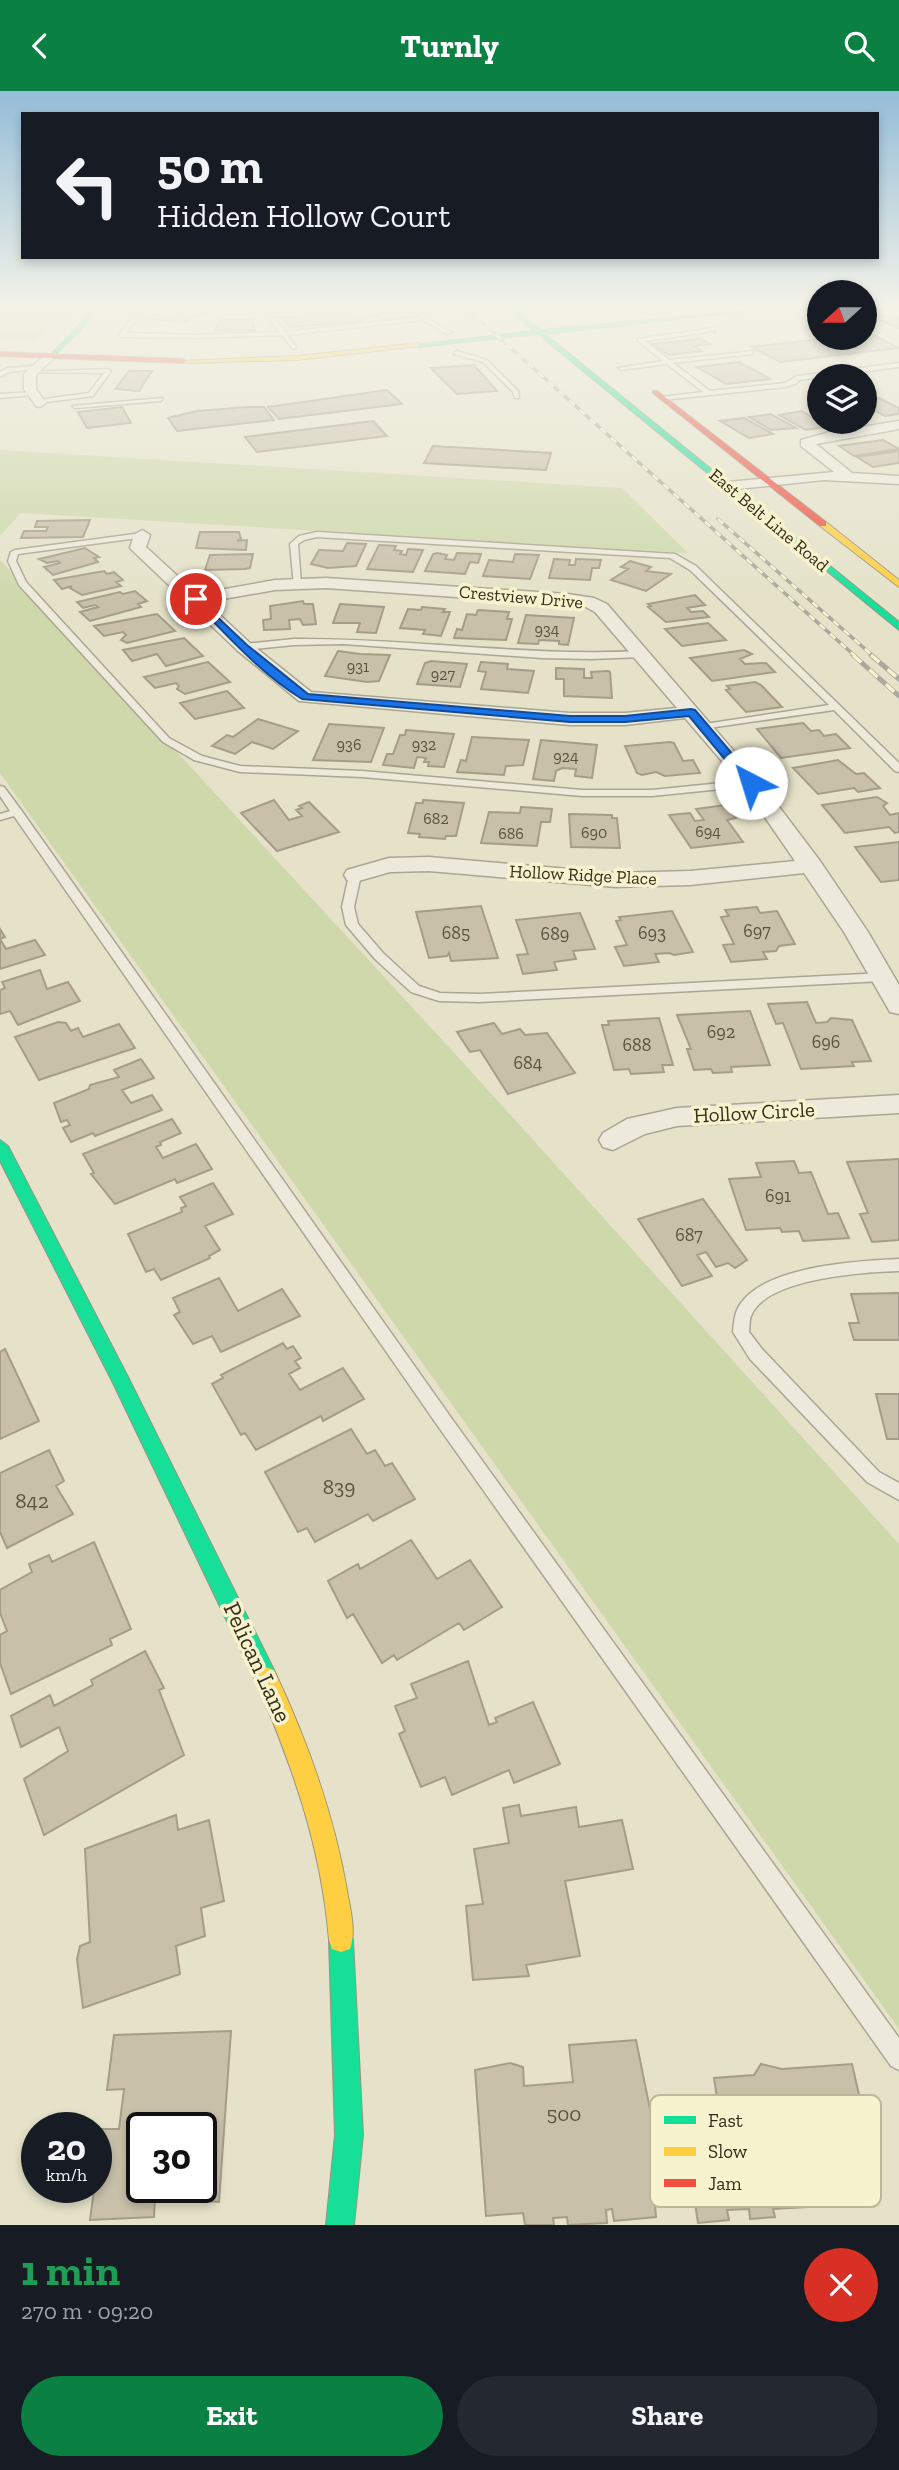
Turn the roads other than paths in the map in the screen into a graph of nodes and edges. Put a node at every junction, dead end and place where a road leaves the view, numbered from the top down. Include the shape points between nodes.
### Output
1 (49, 407) edge
2 (68, 407) edge
3 (633, 407) edge
4 (674, 407) edge
5 (899, 425) edge
6 (847, 476) junction
7 (899, 480) edge
8 (769, 482) junction
9 (729, 486) junction
10 (142, 535) joint
11 (297, 584) junction
12 (899, 585) edge
13 (196, 599) junction
14 (899, 627) edge
15 (244, 647) junction
16 (641, 654) junction
17 (837, 707) junction
18 (691, 712) junction
19 (705, 727) junction
20 (899, 769) edge
21 (751, 783) junction
22 (0, 789) edge
23 (8, 815) edge
24 (812, 866) junction
25 (355, 875) joint
26 (883, 977) junction
27 (899, 1006) edge
28 (899, 1104) edge
29 (613, 1140) dead end
30 (0, 1146) edge
31 (899, 1265) edge
32 (899, 1492) edge
33 (899, 2058) edge
34 (340, 2225) edge

1 - 2 lane
3 - 9 main road, East Belt Line Road
4 - 8 main road, East Belt Line Road
5 - 6 street via 806,443
6 - 7 street
6 - 8 street
8 - 9 street
8 - 12 main road, East Belt Line Road
9 - 14 main road, East Belt Line Road
10 - 13 street via 138,548
10 - 21 lane via 15,552 12,561 22,583 166,740 198,758 240,769 582,793 652,793
11 - 13 street, Crestview Drive
11 - 16 street, Crestview Drive via 588,602 601,608
11 - 17 lane via 294,544 310,535 672,557 693,568
13 - 15 street
15 - 16 lane via 288,640 337,640 597,658
15 - 18 street via 306,697 570,719
16 - 18 street, Crestview Drive
17 - 19 lane
17 - 20 lane
18 - 19 street, Crestview Drive
19 - 21 street, Crestview Drive
21 - 24 street, Crestview Drive
22 - 23 lane
23 - 33 lane
24 - 25 street, Hollow Ridge Place via 615,880 429,864 389,866
24 - 26 street, Crestview Drive
25 - 26 lane via 348,907 352,925 415,989 439,997
26 - 27 street, Crestview Drive
28 - 29 street, Hollow Circle via 677,1117 637,1126
30 - 34 main road, Pelican Lane via 121,1380 286,1719 328,1849 341,1935 348,2121
31 - 32 lane via 829,1269 770,1289 751,1303 742,1319 741,1334 873,1477

